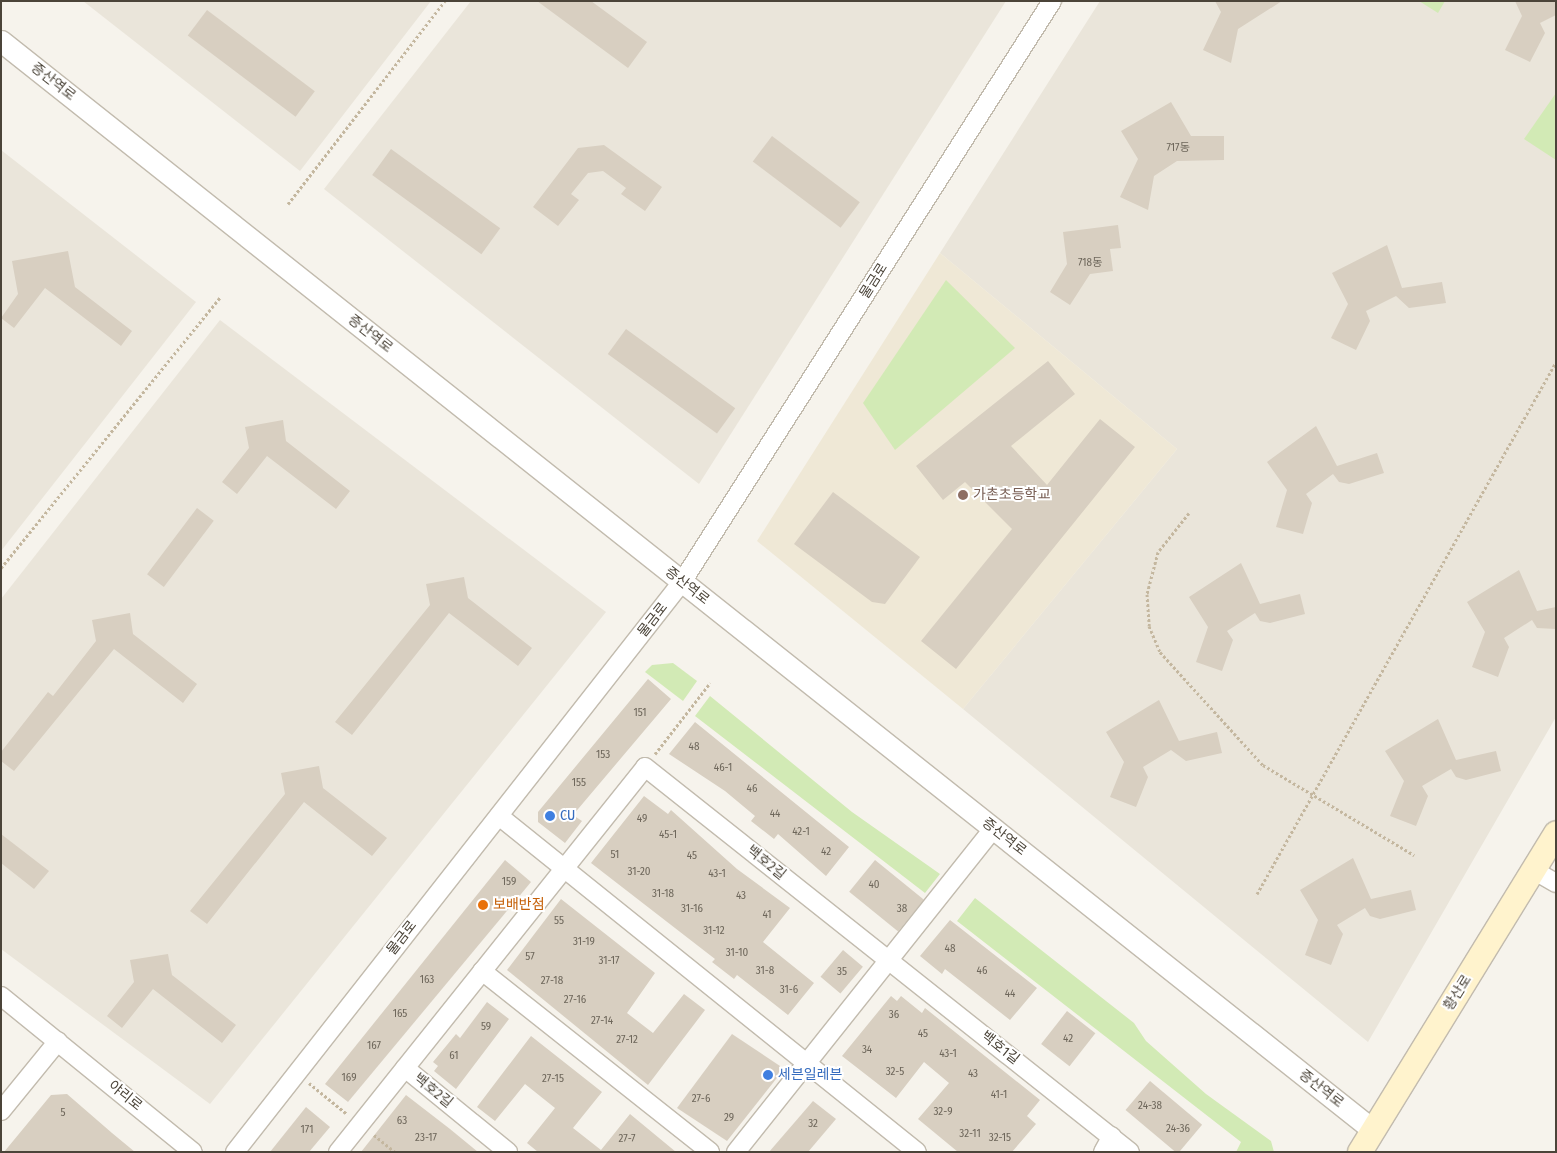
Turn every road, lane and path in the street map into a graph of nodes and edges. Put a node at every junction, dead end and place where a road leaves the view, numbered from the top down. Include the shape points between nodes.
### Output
1 (445, 1) edge
2 (1052, 1) edge
3 (1, 41) edge
4 (288, 204) dead end
5 (220, 298) dead end
6 (1556, 362) edge
7 (1189, 513) dead end
8 (1, 568) edge
9 (682, 582) junction
10 (710, 683) dead end
11 (645, 767) junction
12 (1314, 792) junction
13 (499, 816) junction
14 (993, 829) junction
15 (1556, 834) edge
16 (1414, 855) dead end
17 (563, 869) junction
18 (1535, 871) junction
19 (1556, 883) edge
20 (1256, 894) dead end
21 (887, 960) junction
22 (482, 971) junction
23 (1, 996) edge
24 (58, 1041) junction
25 (806, 1062) junction
26 (405, 1068) junction
27 (1, 1111) edge
28 (1373, 1130) junction
29 (1112, 1136) junction
30 (193, 1152) edge
31 (235, 1152) edge
32 (338, 1152) edge
33 (508, 1152) edge
34 (710, 1152) edge
35 (736, 1152) edge
36 (916, 1152) edge
37 (1103, 1152) edge
38 (1130, 1152) edge
39 (1360, 1152) edge

1 - 4 path
2 - 9 street, 물금로
3 - 9 street, 증산역로
5 - 8 path
6 - 12 path
7 - 12 path via 1158,552 1147,594 1149,626 1160,652 1264,765
9 - 13 street, 물금로
9 - 14 street, 증산역로
10 - 11 path
11 - 17 street, 백호2길
11 - 21 street, 백호2길
12 - 16 path
12 - 20 path
13 - 17 street
13 - 31 street, 물금로
14 - 21 street
14 - 28 street, 증산역로
15 - 18 main road, 황산로
17 - 22 street, 백호2길
17 - 25 street
18 - 19 street
18 - 28 main road, 황산로
21 - 25 street
21 - 29 street, 백호1길
22 - 26 street, 백호2길
22 - 34 street
23 - 24 street, 야리로
24 - 27 street
24 - 30 street, 야리로
25 - 35 street
25 - 36 street
26 - 32 street, 백호2길
26 - 33 street, 백호2길
28 - 39 main road, 황산로
29 - 37 street
29 - 38 street, 백호1길

